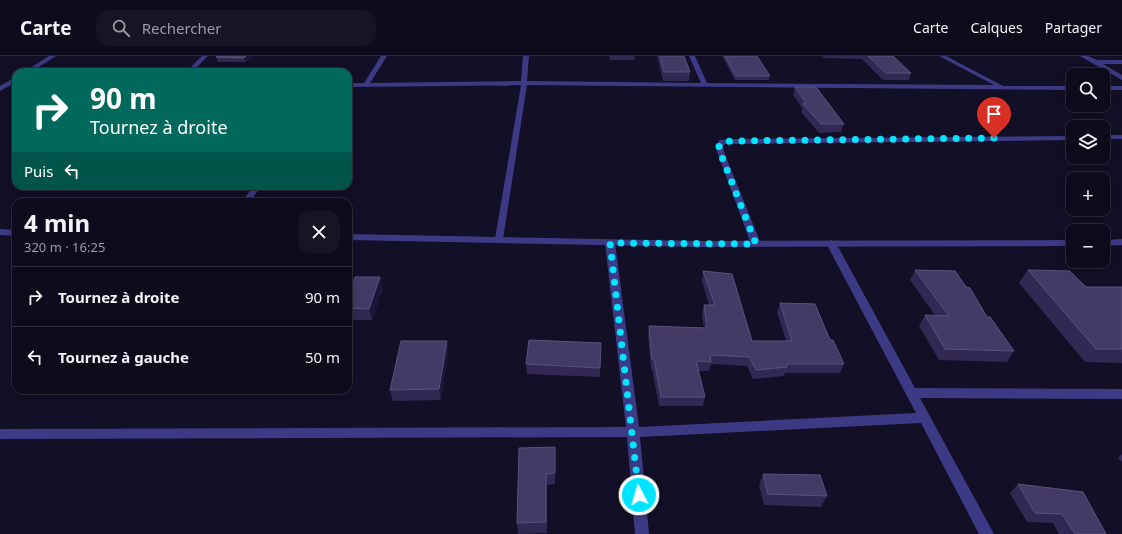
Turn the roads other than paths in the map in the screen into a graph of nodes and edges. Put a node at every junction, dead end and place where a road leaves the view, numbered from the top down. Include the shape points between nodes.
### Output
1 (53, 56) edge
2 (205, 56) edge
3 (384, 56) edge
4 (526, 56) edge
5 (692, 56) edge
6 (942, 56) edge
7 (1083, 56) edge
8 (1096, 62) junction
9 (1122, 62) edge
10 (34, 68) edge
11 (193, 68) edge
12 (1122, 78) edge
13 (12, 82) edge
14 (524, 83) junction
15 (366, 84) junction
16 (352, 85) edge
17 (705, 85) junction
18 (1002, 87) junction
19 (1066, 88) edge
20 (1110, 88) edge
21 (1122, 88) edge
22 (0, 89) edge
23 (1122, 137) edge
24 (1066, 138) edge
25 (1110, 138) edge
26 (0, 232) edge
27 (12, 233) edge
28 (352, 237) edge
29 (500, 239) junction
30 (1110, 242) edge
31 (1122, 242) edge
32 (610, 243) junction
33 (831, 243) junction
34 (1066, 243) edge
35 (756, 244) junction
36 (911, 393) junction
37 (1122, 394) edge
38 (924, 418) junction
39 (633, 432) junction
40 (0, 434) edge
41 (642, 534) edge
42 (987, 534) edge

1 - 10 street
2 - 11 street
3 - 15 street
4 - 14 street
5 - 17 street
6 - 18 street
7 - 8 street
8 - 9 street
8 - 12 street
13 - 22 street
14 - 15 street
14 - 17 street
14 - 29 street
15 - 16 street
17 - 18 street
18 - 19 street
20 - 21 street
23 - 25 street
24 - 35 street via 723,142 719,146 720,152
26 - 27 street
28 - 29 street
29 - 32 street
30 - 31 street
32 - 35 street
32 - 39 street
33 - 34 street
33 - 35 street
33 - 36 street
36 - 37 street
36 - 38 street
38 - 39 street
38 - 42 street
39 - 40 street
39 - 41 street

